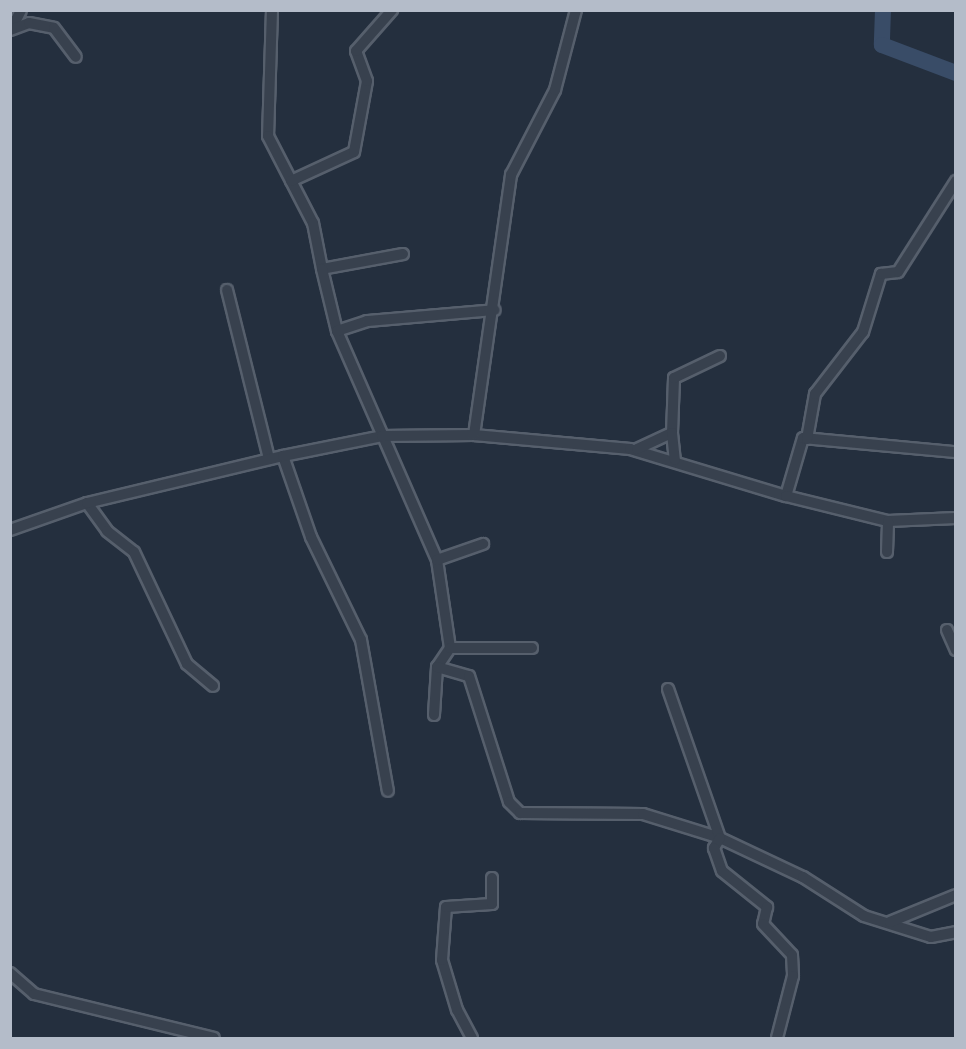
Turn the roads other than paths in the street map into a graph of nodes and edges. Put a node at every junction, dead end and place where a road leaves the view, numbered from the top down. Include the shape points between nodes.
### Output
1 (21, 10) edge
2 (272, 10) edge
3 (392, 10) edge
4 (576, 10) edge
5 (10, 21) edge
6 (10, 30) edge
7 (76, 57) dead end
8 (291, 181) junction
9 (956, 181) edge
10 (403, 254) dead end
11 (322, 269) junction
12 (227, 290) dead end
13 (495, 310) junction
14 (337, 331) junction
15 (720, 356) dead end
16 (672, 433) junction
17 (474, 435) junction
18 (382, 436) junction
19 (807, 438) junction
20 (634, 450) junction
21 (955, 452) edge
22 (284, 456) junction
23 (269, 459) junction
24 (675, 460) junction
25 (786, 496) junction
26 (87, 503) junction
27 (956, 518) edge
28 (888, 521) junction
29 (10, 530) edge
30 (483, 544) dead end
31 (887, 552) dead end
32 (437, 560) junction
33 (947, 630) dead end
34 (450, 648) junction
35 (532, 648) dead end
36 (956, 651) edge
37 (437, 667) junction
38 (213, 686) dead end
39 (668, 689) dead end
40 (434, 715) dead end
41 (388, 790) dead end
42 (720, 838) junction
43 (492, 878) dead end
44 (956, 895) edge
45 (890, 922) junction
46 (956, 932) edge
47 (10, 973) edge
48 (214, 1038) edge
49 (472, 1038) edge
50 (777, 1038) edge

1 - 5 street via 15,22
2 - 8 street via 268,136
3 - 8 street via 356,51 367,81 354,152
4 - 13 street via 555,90 511,175
6 - 7 street via 29,23 54,28
8 - 11 street via 313,223
9 - 19 street via 898,272 881,274 863,332 814,394
10 - 11 street
11 - 14 street
12 - 23 street
13 - 14 street via 367,321
13 - 17 street
14 - 18 street
15 - 16 street via 674,378
16 - 20 street
16 - 24 street
17 - 18 street
17 - 20 street via 565,439
18 - 22 street
18 - 32 street
19 - 21 street
19 - 25 street
20 - 24 street
22 - 23 street
22 - 41 street via 311,537 361,640
23 - 26 street
24 - 25 street
25 - 28 street
26 - 29 street
26 - 38 street via 107,531 134,552 187,664
27 - 28 street
28 - 31 street
30 - 32 street
32 - 34 street
33 - 36 street
34 - 35 street
34 - 37 street
37 - 40 street
37 - 42 street via 469,676 509,802 520,813 643,814
39 - 42 street
42 - 45 street via 802,877 864,916
42 - 50 street via 714,848 722,871 767,907 763,924 792,955 793,976
43 - 49 street via 492,904 446,907 442,960 457,1010
44 - 45 street
45 - 46 street via 932,937
47 - 48 street via 23,988 54,1000

